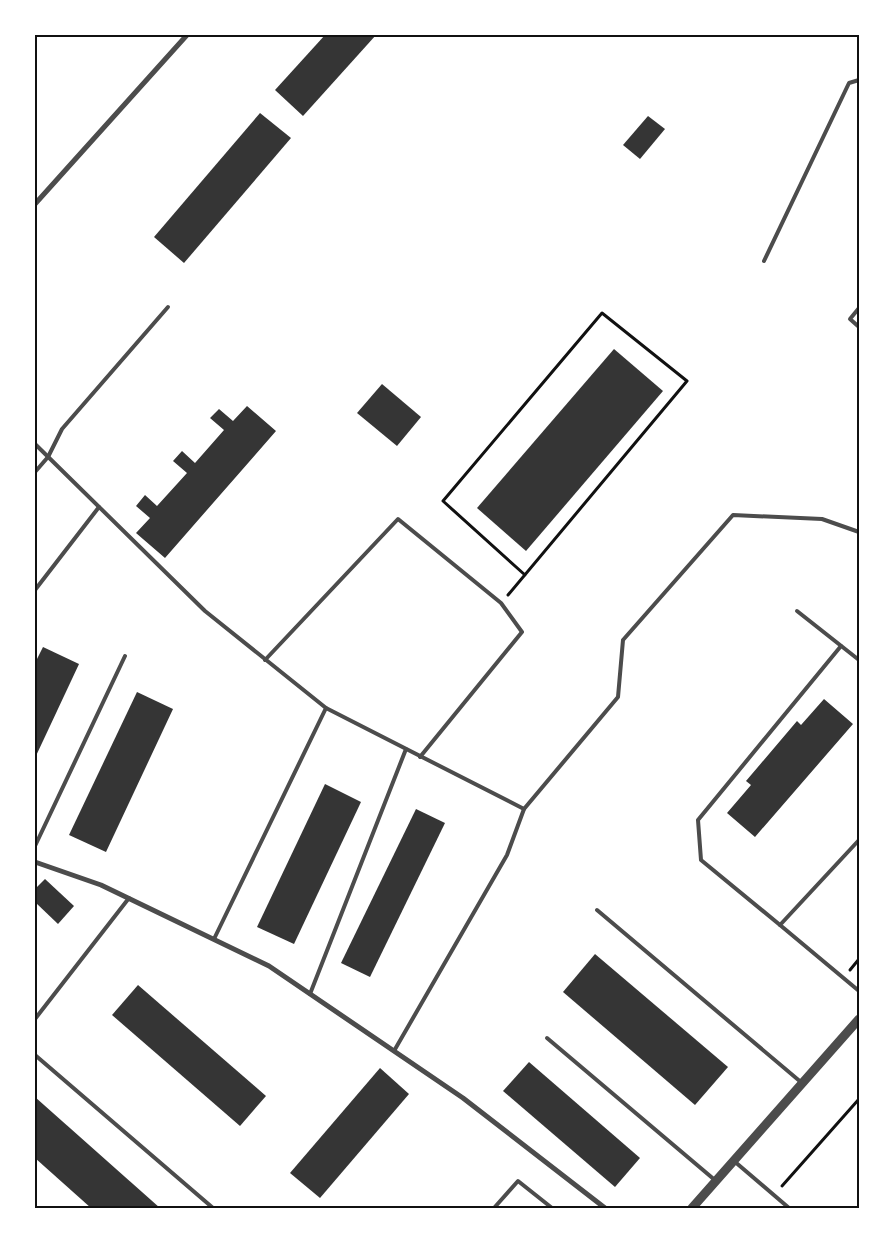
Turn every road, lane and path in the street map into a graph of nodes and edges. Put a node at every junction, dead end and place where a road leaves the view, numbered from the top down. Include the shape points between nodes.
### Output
1 (187, 35) edge
2 (859, 80) edge
3 (35, 204) edge
4 (764, 261) dead end
5 (168, 307) dead end
6 (859, 308) edge
7 (859, 327) edge
8 (35, 444) edge
9 (48, 457) junction
10 (35, 472) edge
11 (99, 507) junction
12 (859, 532) edge
13 (525, 574) junction
14 (35, 590) edge
15 (501, 603) junction
16 (798, 611) dead end
17 (841, 646) junction
18 (125, 656) dead end
19 (265, 660) junction
20 (859, 660) edge
21 (326, 708) junction
22 (406, 749) junction
23 (420, 757) junction
24 (524, 809) junction
25 (859, 840) edge
26 (35, 846) edge
27 (35, 862) edge
28 (129, 898) junction
29 (597, 910) dead end
30 (780, 924) junction
31 (214, 939) junction
32 (859, 991) edge
33 (310, 994) junction
34 (35, 1018) edge
35 (859, 1019) edge
36 (547, 1038) dead end
37 (394, 1051) junction
38 (35, 1055) edge
39 (802, 1083) junction
40 (859, 1099) edge
41 (734, 1161) junction
42 (716, 1181) junction
43 (775, 1195) junction
44 (213, 1208) edge
45 (494, 1208) edge
46 (552, 1208) edge
47 (605, 1208) edge
48 (692, 1208) edge
49 (789, 1208) edge

1 - 3 street
2 - 4 lane via 849,84
5 - 9 lane via 62,429
6 - 7 lane via 850,319
8 - 9 lane
9 - 10 lane
9 - 11 lane
11 - 14 lane
11 - 19 lane via 205,612
12 - 24 lane via 822,519 733,515 623,640 618,697
13 - 13 path via 687,381 602,313 443,501
13 - 15 path
15 - 19 lane via 398,519
15 - 23 lane via 522,632
16 - 17 lane
17 - 20 lane
17 - 30 lane via 698,820 701,860
18 - 26 lane
19 - 21 lane
21 - 22 lane
21 - 31 lane
22 - 23 lane
22 - 33 lane
23 - 24 lane
24 - 37 lane via 507,855
25 - 30 lane
27 - 28 street
28 - 31 street
28 - 34 lane
29 - 39 lane
30 - 32 lane
31 - 33 street via 269,966
33 - 37 street
35 - 39 street
36 - 42 lane
37 - 47 street via 463,1098
38 - 44 lane
39 - 41 street
40 - 43 path
41 - 42 street
41 - 43 lane
42 - 48 street
43 - 49 lane
45 - 46 lane via 518,1181

